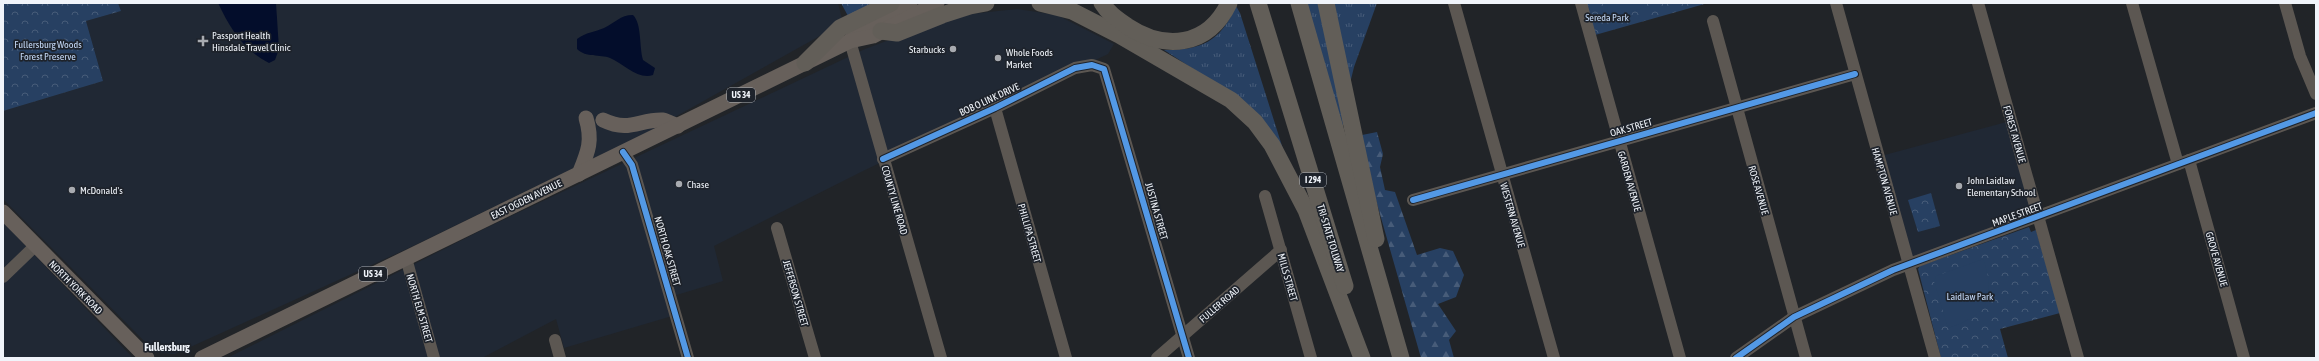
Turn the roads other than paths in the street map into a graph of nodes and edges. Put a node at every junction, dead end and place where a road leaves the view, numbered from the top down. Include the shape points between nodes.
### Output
1 (891, 3) edge
2 (910, 3) edge
3 (937, 3) edge
4 (986, 3) edge
5 (1040, 3) edge
6 (1102, 3) edge
7 (1229, 3) edge
8 (1258, 3) edge
9 (1299, 3) edge
10 (1326, 3) edge
11 (1454, 3) edge
12 (1581, 3) edge
13 (1836, 3) edge
14 (1978, 3) edge
15 (2132, 3) edge
16 (2284, 3) edge
17 (1712, 21) dead end
18 (881, 31) junction
19 (850, 41) junction
20 (805, 63) junction
21 (1104, 69) joint
22 (1855, 74) junction
23 (2316, 94) edge
24 (995, 108) junction
25 (1736, 108) junction
26 (2316, 113) edge
27 (586, 118) dead end
28 (603, 120) dead end
29 (678, 126) junction
30 (1619, 141) junction
31 (624, 152) junction
32 (883, 159) junction
33 (2184, 162) junction
34 (579, 174) junction
35 (1502, 174) junction
36 (1265, 196) dead end
37 (1413, 200) dead end
38 (5, 214) edge
39 (2039, 217) junction
40 (777, 228) dead end
41 (35, 246) junction
42 (1281, 250) junction
43 (406, 258) junction
44 (1909, 264) junction
45 (3, 277) edge
46 (1387, 308) junction
47 (1794, 317) junction
48 (1183, 336) junction
49 (555, 340) dead end
50 (147, 358) edge
51 (202, 358) edge
52 (434, 358) edge
53 (560, 358) edge
54 (688, 358) edge
55 (815, 358) edge
56 (941, 358) edge
57 (1066, 358) edge
58 (1158, 358) edge
59 (1190, 358) edge
60 (1311, 358) edge
61 (1362, 358) edge
62 (1367, 358) edge
63 (1401, 358) edge
64 (1554, 358) edge
65 (1680, 358) edge
66 (1736, 358) edge
67 (1806, 358) edge
68 (1935, 358) edge
69 (2078, 358) edge
70 (2244, 358) edge

1 - 20 highway via 840,28
2 - 19 main road, EAST OGDEN AVENUE / US 34 via 862,27
3 - 18 main road, EAST OGDEN AVENUE / US 34
4 - 18 highway via 942,15 897,33
5 - 61 highway via 1072,11 1119,35 1231,100 1255,122 1272,145 1303,203
6 - 7 highway via 1115,18 1133,30 1148,37 1172,42 1186,41 1206,33 1219,21
8 - 62 highway, TRI-STATE TOLLWAY / I 294
9 - 46 highway
10 - 46 highway via 1371,208
11 - 35 street, WESTERN AVENUE
12 - 30 street, GARDEN AVENUE
13 - 22 street, HAMPTON AVENUE
14 - 39 street, FOREST AVENUE
15 - 33 street, GROVE AVENUE
16 - 23 street via 2300,56
17 - 25 street, ROSE AVENUE
18 - 19 main road, EAST OGDEN AVENUE / US 34 via 873,36
19 - 20 main road, EAST OGDEN AVENUE / US 34
19 - 32 street, COUNTY LINE ROAD
20 - 29 main road, EAST OGDEN AVENUE / US 34
21 - 24 street, BOB O LINK DRIVE via 1092,65 1075,68
21 - 48 street, JUSTINA STREET
22 - 25 street, OAK STREET
22 - 44 street, HAMPTON AVENUE
24 - 32 street, BOB O LINK DRIVE
24 - 57 street, PHILLIPA STREET
25 - 30 street, OAK STREET
25 - 47 street, ROSE AVENUE
26 - 33 street, MAPLE STREET
27 - 34 main road via 590,132 589,148
28 - 29 main road via 613,125 629,126 663,120
29 - 31 main road, EAST OGDEN AVENUE / US 34
30 - 35 street, OAK STREET
30 - 65 street, GARDEN AVENUE
31 - 34 main road, EAST OGDEN AVENUE / US 34
31 - 54 street, NORTH OAK STREET via 632,165
32 - 56 street, COUNTY LINE ROAD
33 - 39 street, MAPLE STREET
33 - 70 street, GROVE AVENUE
34 - 43 main road, EAST OGDEN AVENUE / US 34
35 - 37 street, OAK STREET
35 - 64 street, WESTERN AVENUE
36 - 42 street, MILLS STREET
38 - 41 main road, NORTH YORK ROAD
39 - 44 street, MAPLE STREET
39 - 69 street, FOREST AVENUE
40 - 55 street, JEFFERSON STREET
41 - 45 street
41 - 50 main road, NORTH YORK ROAD
42 - 48 street, FULLER ROAD
42 - 60 street, MILLS STREET
43 - 51 main road, EAST OGDEN AVENUE / US 34
43 - 52 street, NORTH ELM STREET
44 - 47 street, MAPLE STREET
44 - 68 street, HAMPTON AVENUE
46 - 63 highway
47 - 66 street, MAPLE STREET
47 - 67 street, ROSE AVENUE
48 - 58 street, FULLER ROAD
48 - 59 street, JUSTINA STREET
49 - 53 street

